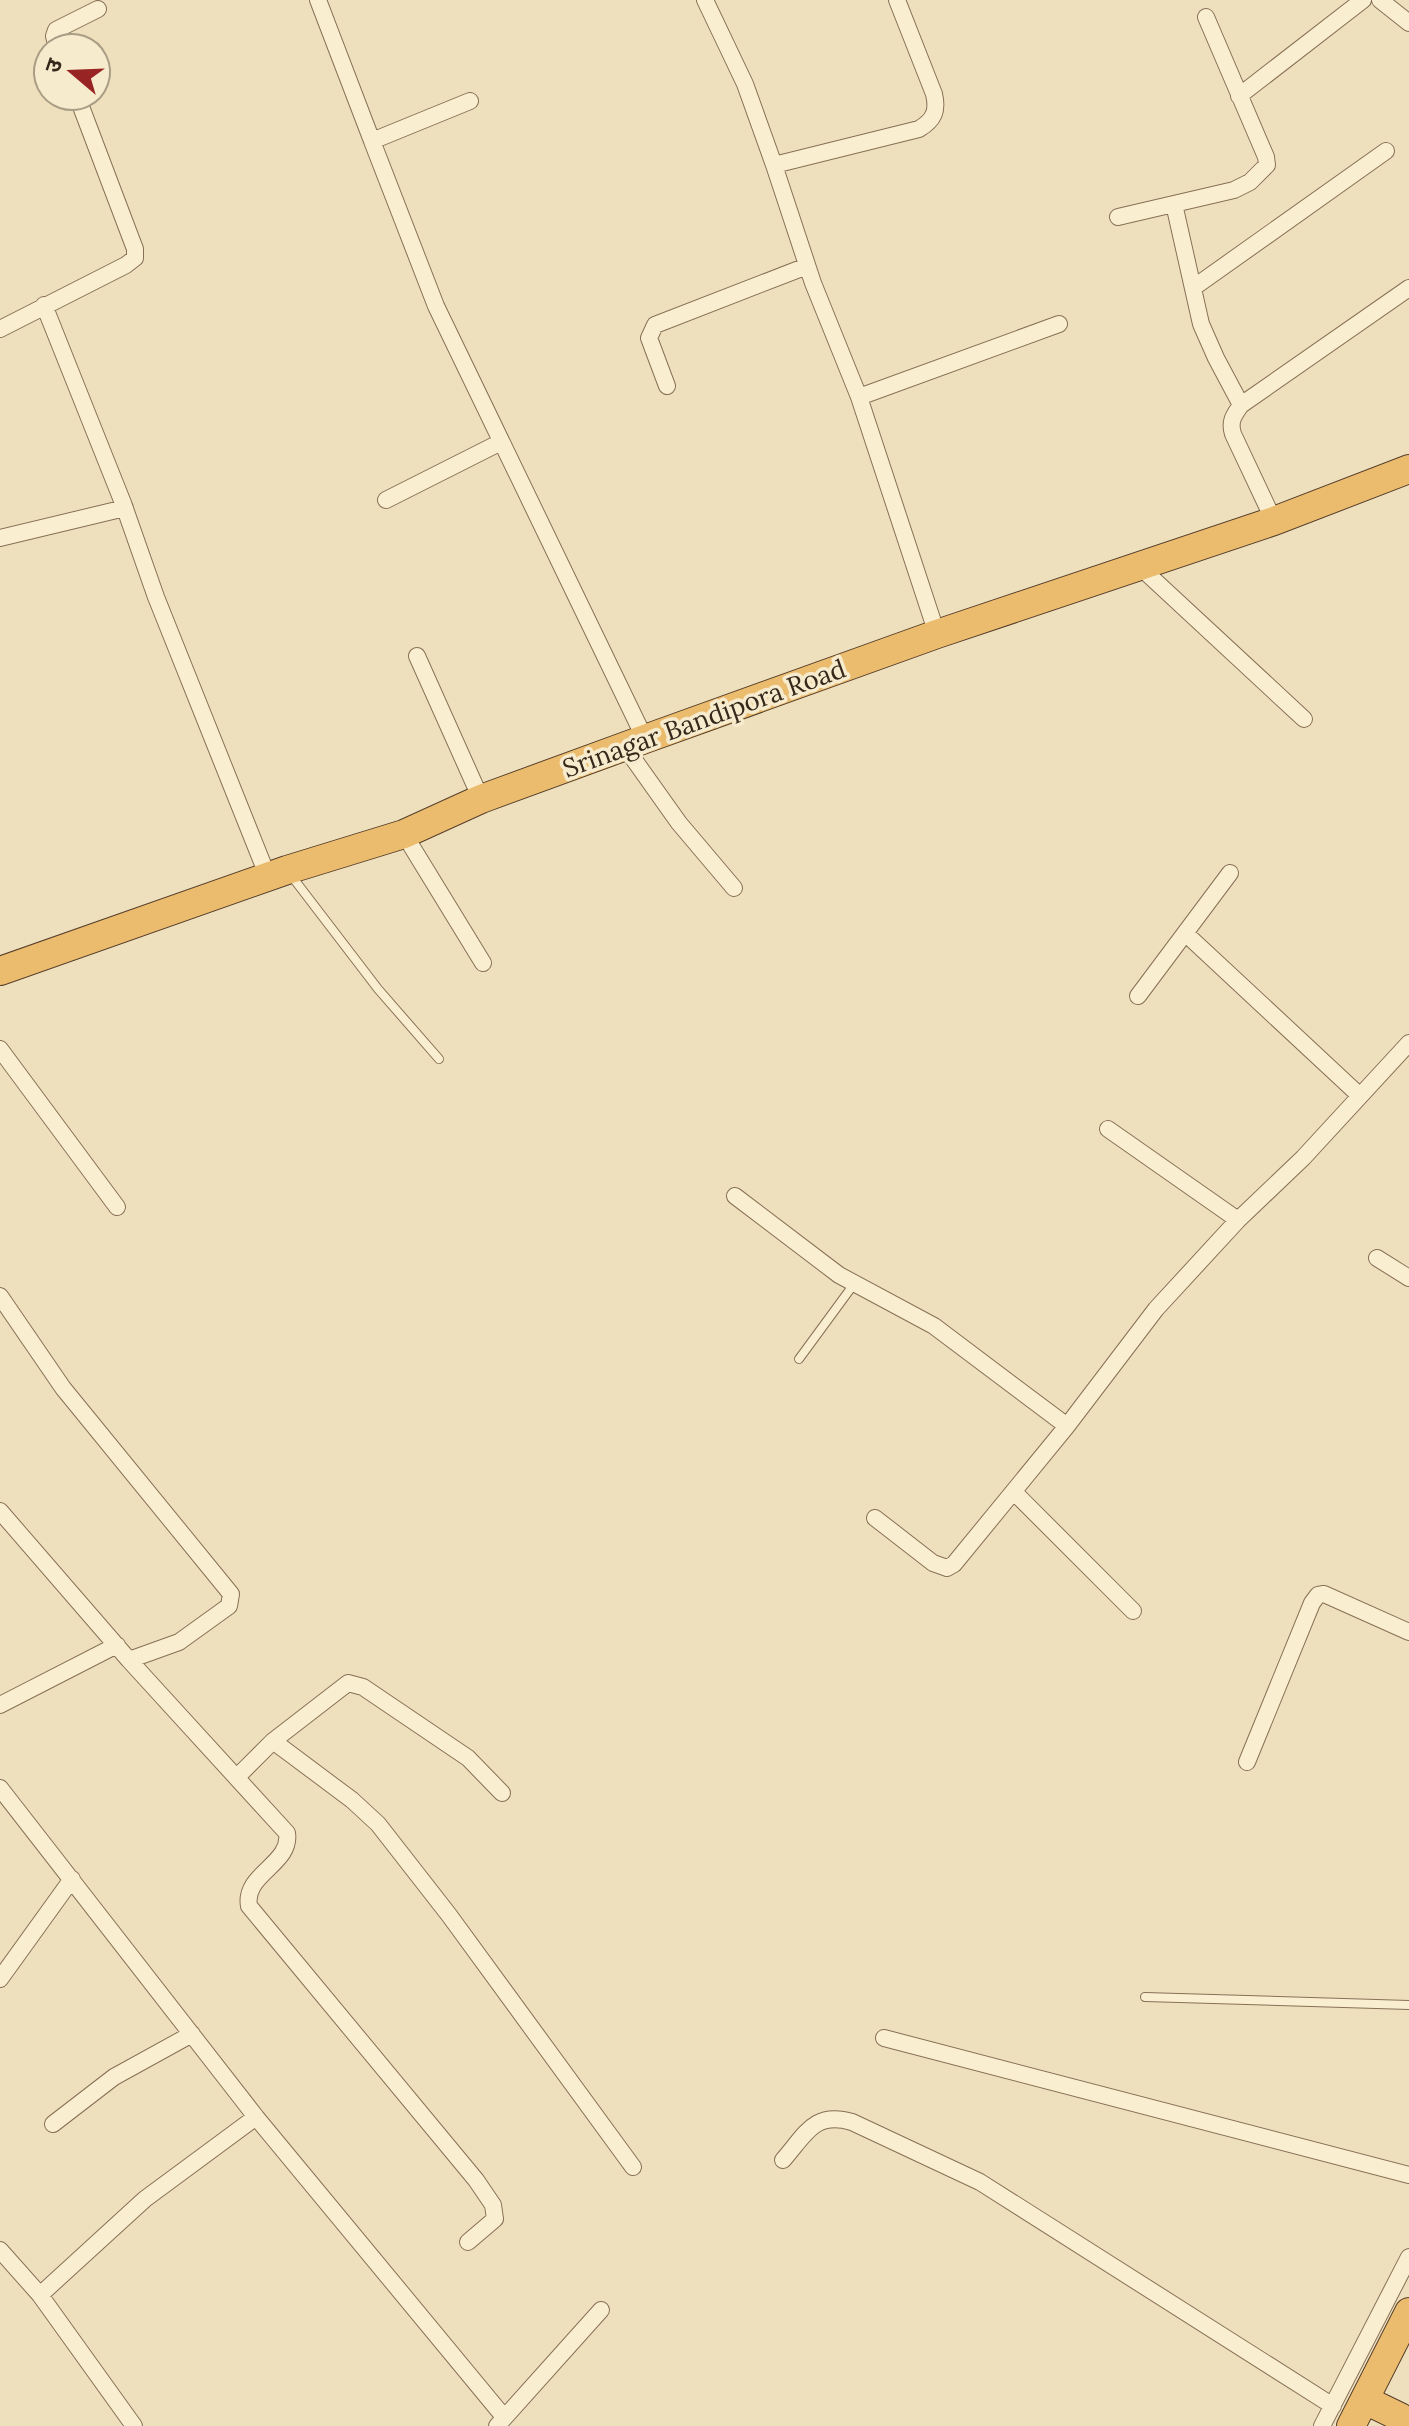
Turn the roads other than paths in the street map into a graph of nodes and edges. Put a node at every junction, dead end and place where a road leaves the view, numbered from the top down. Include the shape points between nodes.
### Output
1 (318, 0) edge
2 (705, 0) edge
3 (897, 0) edge
4 (1363, 0) edge
5 (1380, 0) edge
6 (98, 9) dead end
7 (1206, 17) dead end
8 (1409, 23) edge
9 (55, 32) edge
10 (1239, 96) junction
11 (470, 101) dead end
12 (83, 112) edge
13 (372, 141) junction
14 (1386, 151) dead end
15 (774, 165) junction
16 (1174, 204) junction
17 (1118, 217) dead end
18 (807, 266) junction
19 (1193, 288) junction
20 (1409, 288) edge
21 (44, 305) junction
22 (1059, 324) dead end
23 (0, 329) edge
24 (667, 386) dead end
25 (859, 397) junction
26 (1241, 405) junction
27 (501, 442) junction
28 (1409, 469) edge
29 (386, 500) dead end
30 (125, 508) junction
31 (1274, 521) junction
32 (0, 538) edge
33 (1139, 566) junction
34 (937, 634) junction
35 (417, 656) dead end
36 (1304, 719) dead end
37 (635, 743) junction
38 (481, 799) junction
39 (404, 834) junction
40 (1230, 873) dead end
41 (278, 874) junction
42 (734, 888) dead end
43 (1185, 933) junction
44 (483, 963) dead end
45 (0, 971) edge
46 (1138, 996) dead end
47 (1409, 1043) edge
48 (0, 1049) edge
49 (439, 1059) dead end
50 (1359, 1095) junction
51 (1108, 1129) dead end
52 (735, 1196) dead end
53 (117, 1207) dead end
54 (1238, 1220) junction
55 (1377, 1258) dead end
56 (1409, 1278) edge
57 (854, 1284) junction
58 (0, 1296) edge
59 (799, 1359) dead end
60 (1067, 1426) junction
61 (1014, 1492) junction
62 (0, 1511) edge
63 (875, 1518) dead end
64 (1133, 1611) dead end
65 (1409, 1632) edge
66 (117, 1645) junction
67 (129, 1660) junction
68 (0, 1705) edge
69 (273, 1741) junction
70 (1247, 1762) dead end
71 (237, 1777) junction
72 (0, 1788) edge
73 (502, 1793) dead end
74 (72, 1879) junction
75 (0, 1979) edge
76 (1145, 1997) dead end
77 (1409, 2005) edge
78 (192, 2034) junction
79 (884, 2038) dead end
80 (256, 2117) junction
81 (53, 2124) dead end
82 (783, 2160) dead end
83 (633, 2167) dead end
84 (1409, 2175) edge
85 (468, 2242) dead end
86 (0, 2250) edge
87 (1409, 2257) edge
88 (40, 2295) junction
89 (601, 2310) dead end
90 (1409, 2312) edge
91 (1365, 2400) junction
92 (1401, 2414) edge
93 (1342, 2416) edge
94 (500, 2421) edge
95 (134, 2426) edge
96 (1322, 2426) edge

1 - 13 street
2 - 15 street via 745,84
3 - 15 street via 937,106 929,123
4 - 10 street
5 - 8 street
6 - 9 street
7 - 10 street
10 - 16 street via 1266,157 1265,168 1234,190
11 - 13 street
12 - 21 street via 136,253 132,262
13 - 27 street via 436,306
14 - 19 street
15 - 18 street
16 - 17 street
16 - 19 street
18 - 24 street via 655,325 649,338
18 - 25 street
19 - 26 street via 1201,324
20 - 26 street
21 - 23 street
21 - 30 street
22 - 25 street
25 - 34 street
26 - 31 street via 1231,428
27 - 29 street
27 - 37 street
28 - 31 highway, Srinagar Bandipora Road
30 - 32 street
30 - 41 street via 156,597
31 - 33 highway, Srinagar Bandipora Road
33 - 34 highway, Srinagar Bandipora Road
33 - 36 street
34 - 37 highway, Srinagar Bandipora Road
35 - 38 street
37 - 38 highway, Srinagar Bandipora Road
37 - 42 street via 679,823
38 - 39 highway, Srinagar Bandipora Road
39 - 41 highway, Srinagar Bandipora Road
39 - 44 street
40 - 43 street
41 - 45 highway, Srinagar Bandipora Road
41 - 49 lane
43 - 46 street
43 - 50 street
47 - 50 street
48 - 53 street
50 - 54 street
51 - 54 street
52 - 57 street
54 - 60 street via 1156,1309
55 - 56 street
57 - 59 lane
57 - 60 street via 934,1326
58 - 67 street via 63,1388 231,1594 229,1606 188,1636
60 - 61 street
61 - 63 street via 947,1568
61 - 64 street
62 - 66 street
65 - 70 street via 1318,1595
66 - 67 street
66 - 68 street
67 - 71 street
69 - 71 street
69 - 73 street via 338,1688 356,1683 468,1758
69 - 83 street via 378,1824
71 - 85 street via 288,1840 251,1888 249,1906 493,2205 495,2219
72 - 74 street
74 - 75 street
74 - 78 street
76 - 77 lane
78 - 80 street
78 - 81 street via 114,2077
79 - 84 street
80 - 88 street via 145,2199
80 - 94 street
82 - 93 street via 821,2120 852,2122 980,2182
86 - 88 street
87 - 93 street
88 - 95 street
89 - 94 street
90 - 91 highway
91 - 92 highway
91 - 93 highway
93 - 96 street

